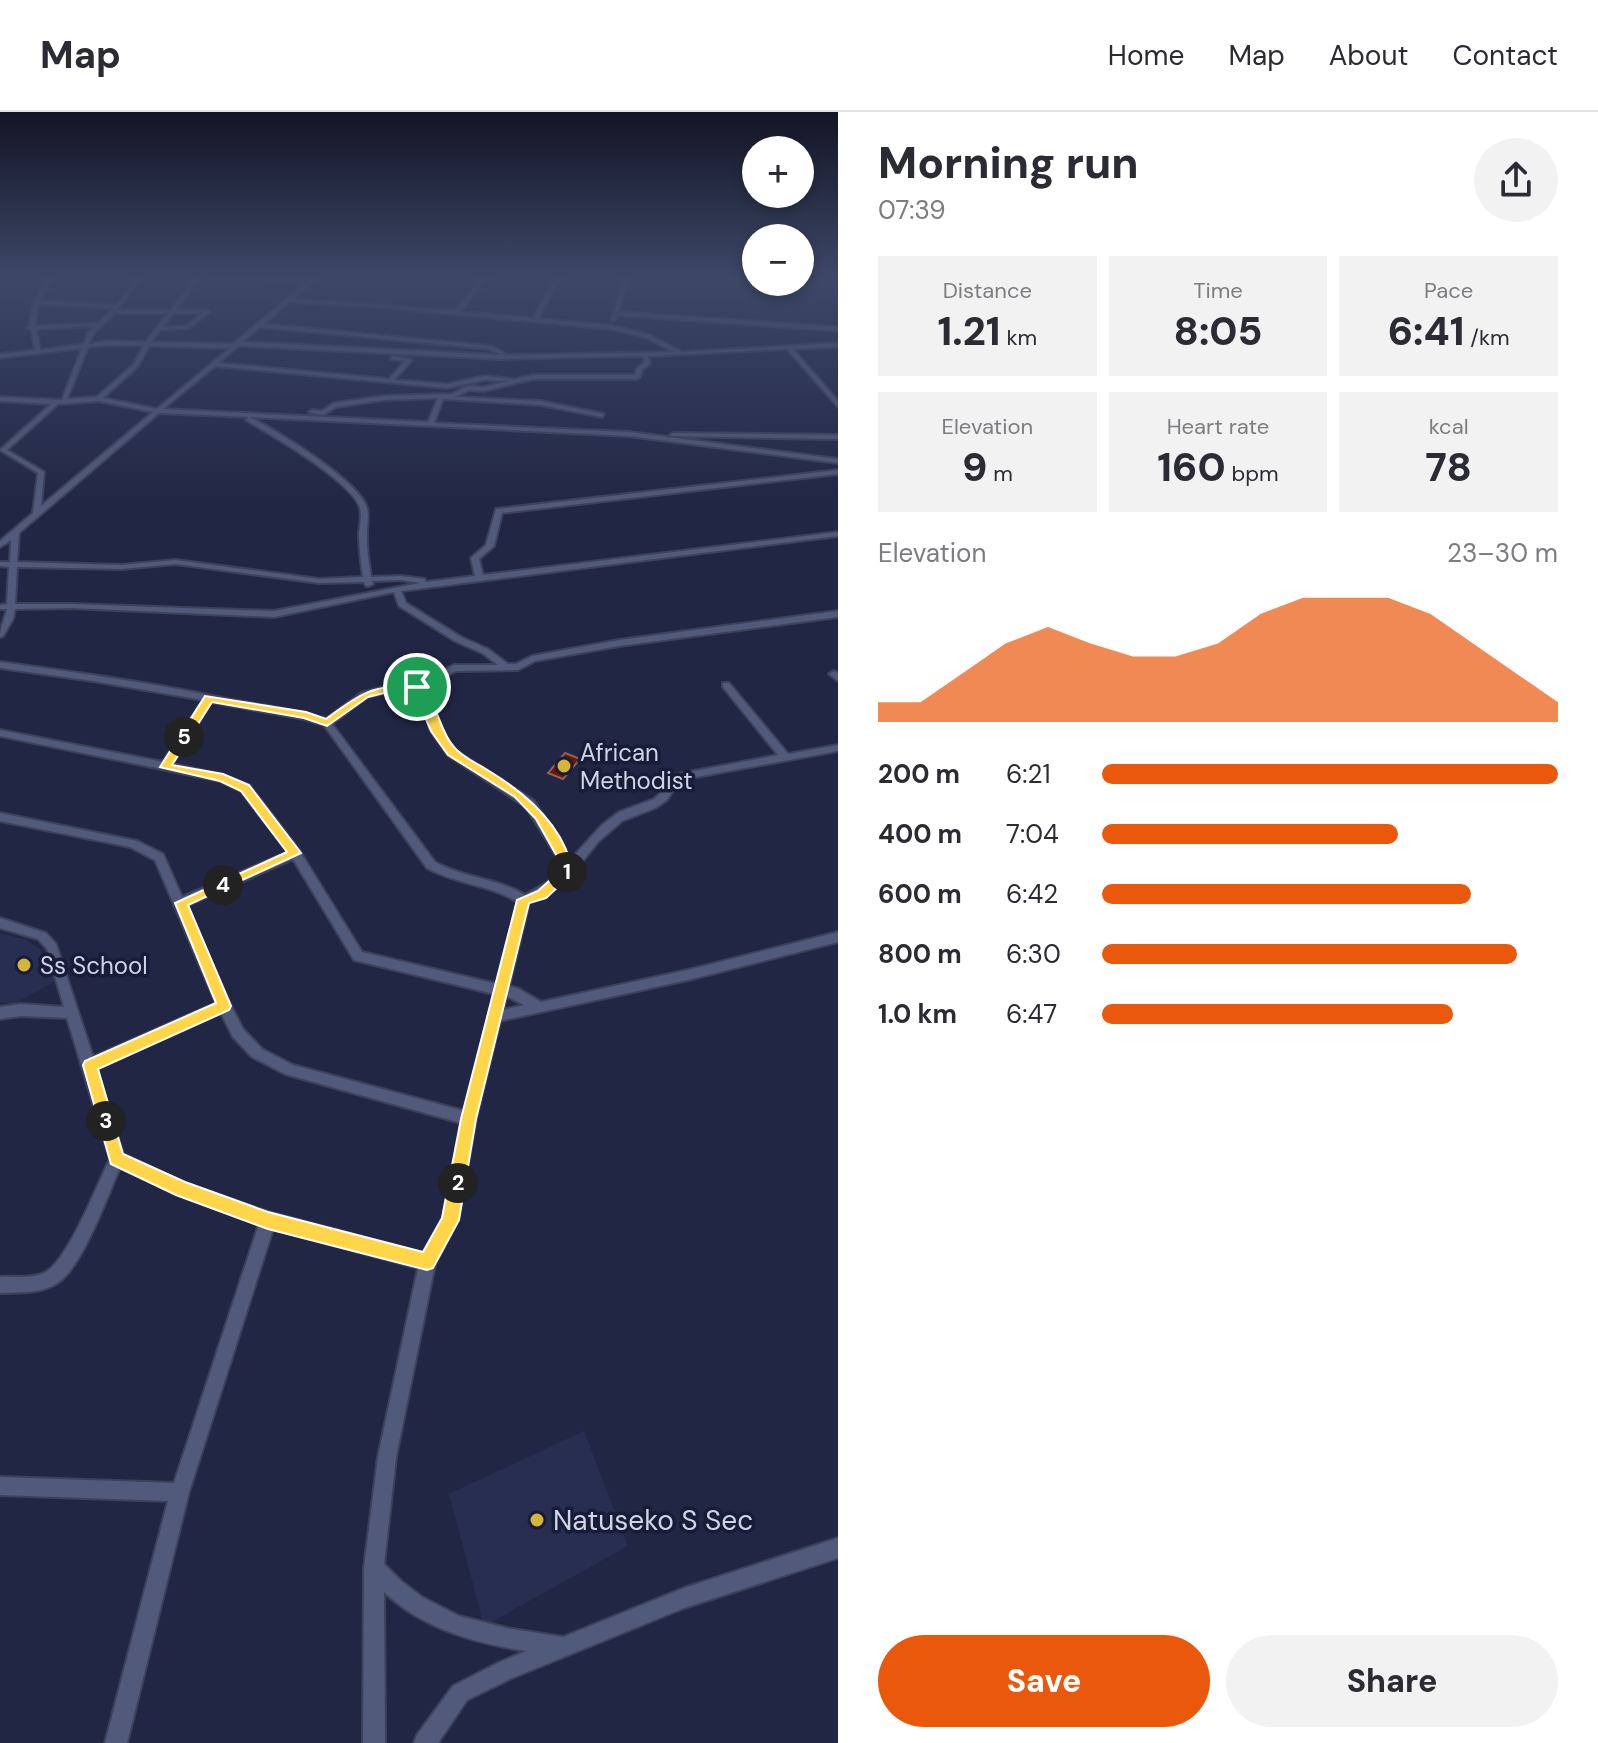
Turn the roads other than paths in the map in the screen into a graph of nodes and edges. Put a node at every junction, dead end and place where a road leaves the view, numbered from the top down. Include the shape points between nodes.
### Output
1 (22, 353) edge
2 (84, 353) edge
3 (142, 353) edge
4 (225, 353) edge
5 (342, 353) edge
6 (431, 353) edge
7 (498, 353) edge
8 (697, 353) edge
9 (793, 353) edge
10 (681, 354) joint
11 (645, 355) junction
12 (0, 356) edge
13 (504, 357) junction
14 (214, 364) junction
15 (533, 377) junction
16 (390, 381) junction
17 (475, 381) junction
18 (421, 384) junction
19 (447, 386) junction
20 (468, 388) junction
21 (425, 395) junction
22 (441, 397) junction
23 (0, 399) edge
24 (99, 399) junction
25 (60, 401) junction
26 (838, 405) edge
27 (157, 411) junction
28 (221, 414) junction
29 (602, 415) dead end
30 (243, 416) junction
31 (430, 424) junction
32 (642, 436) junction
33 (838, 437) edge
34 (838, 461) edge
35 (838, 472) edge
36 (37, 514) junction
37 (15, 533) junction
38 (838, 534) edge
39 (0, 545) edge
40 (11, 563) junction
41 (0, 564) edge
42 (368, 579) junction
43 (480, 580) junction
44 (441, 584) junction
45 (397, 590) junction
46 (372, 595) junction
47 (0, 607) edge
48 (11, 608) junction
49 (838, 614) edge
50 (0, 634) edge
51 (0, 665) edge
52 (504, 665) junction
53 (726, 685) dead end
54 (417, 687) junction
55 (209, 698) junction
56 (327, 723) junction
57 (0, 733) edge
58 (838, 748) edge
59 (785, 757) junction
60 (165, 767) junction
61 (0, 817) edge
62 (295, 853) junction
63 (567, 873) junction
64 (524, 900) junction
65 (181, 903) junction
66 (0, 923) edge
67 (838, 937) edge
68 (502, 991) junction
69 (224, 1006) junction
70 (541, 1008) junction
71 (0, 1013) edge
72 (71, 1013) junction
73 (495, 1017) junction
74 (90, 1065) junction
75 (469, 1119) junction
76 (117, 1159) junction
77 (268, 1220) junction
78 (427, 1262) junction
79 (0, 1285) edge
80 (0, 1486) edge
81 (180, 1492) junction
82 (838, 1548) edge
83 (374, 1568) junction
84 (564, 1646) junction
85 (116, 1743) edge
86 (374, 1743) edge
87 (425, 1743) edge

1 - 12 street
2 - 25 street
3 - 24 street
4 - 14 street
5 - 16 street via 409,360
6 - 13 street
7 - 13 street
8 - 10 street
9 - 26 street
10 - 11 street
11 - 13 street
11 - 15 street via 647,364 637,377
14 - 16 street
14 - 27 street
15 - 17 street
15 - 20 street
16 - 18 street
17 - 19 street
17 - 20 street
18 - 19 street
18 - 21 street
19 - 20 street
20 - 22 street
21 - 22 street
21 - 28 street via 334,405 323,413
22 - 29 street via 546,403
22 - 31 street
23 - 25 street
24 - 25 street
24 - 27 street
25 - 36 street via 3,450 41,472
27 - 28 street
27 - 36 street
28 - 30 street
30 - 31 street
30 - 42 street via 341,479 362,502
31 - 32 street
32 - 33 street
32 - 34 street
35 - 43 street via 499,511 490,546 475,558
36 - 37 street
37 - 39 street
37 - 40 street
38 - 43 street
40 - 41 street
40 - 42 street via 121,567 176,562 319,581
40 - 48 street
42 - 44 street
42 - 46 street
43 - 44 street
44 - 45 street
45 - 46 street
45 - 52 street via 402,604
46 - 48 street via 259,615
47 - 48 street
48 - 50 street
49 - 52 street via 632,641 532,659 518,667
51 - 55 street
52 - 54 street via 454,668
53 - 59 street
54 - 56 street via 364,695
54 - 63 street via 452,753 519,794 541,817
55 - 56 street
55 - 60 street
56 - 64 street via 431,865 445,874 509,889
57 - 60 street
58 - 59 street
59 - 63 street via 677,777 647,809 619,817
60 - 62 street via 223,778 245,788
61 - 65 street via 148,850 159,857
62 - 65 street
62 - 68 street via 358,956
63 - 64 street via 542,895
64 - 68 street
65 - 69 street
66 - 72 street via 42,936 52,947
67 - 70 street
68 - 70 street
68 - 73 street
69 - 74 street
69 - 75 street via 238,1033 257,1053 290,1070
70 - 73 street
71 - 72 street
72 - 74 street
73 - 75 street
74 - 76 street
75 - 78 street via 450,1220
76 - 77 street
76 - 79 street via 55,1275 36,1284
77 - 78 street
77 - 81 street
78 - 83 street via 387,1457
80 - 81 street
81 - 85 street
82 - 84 street via 684,1598
83 - 84 street via 393,1590 444,1622 489,1637
83 - 86 street
84 - 87 street via 460,1693

